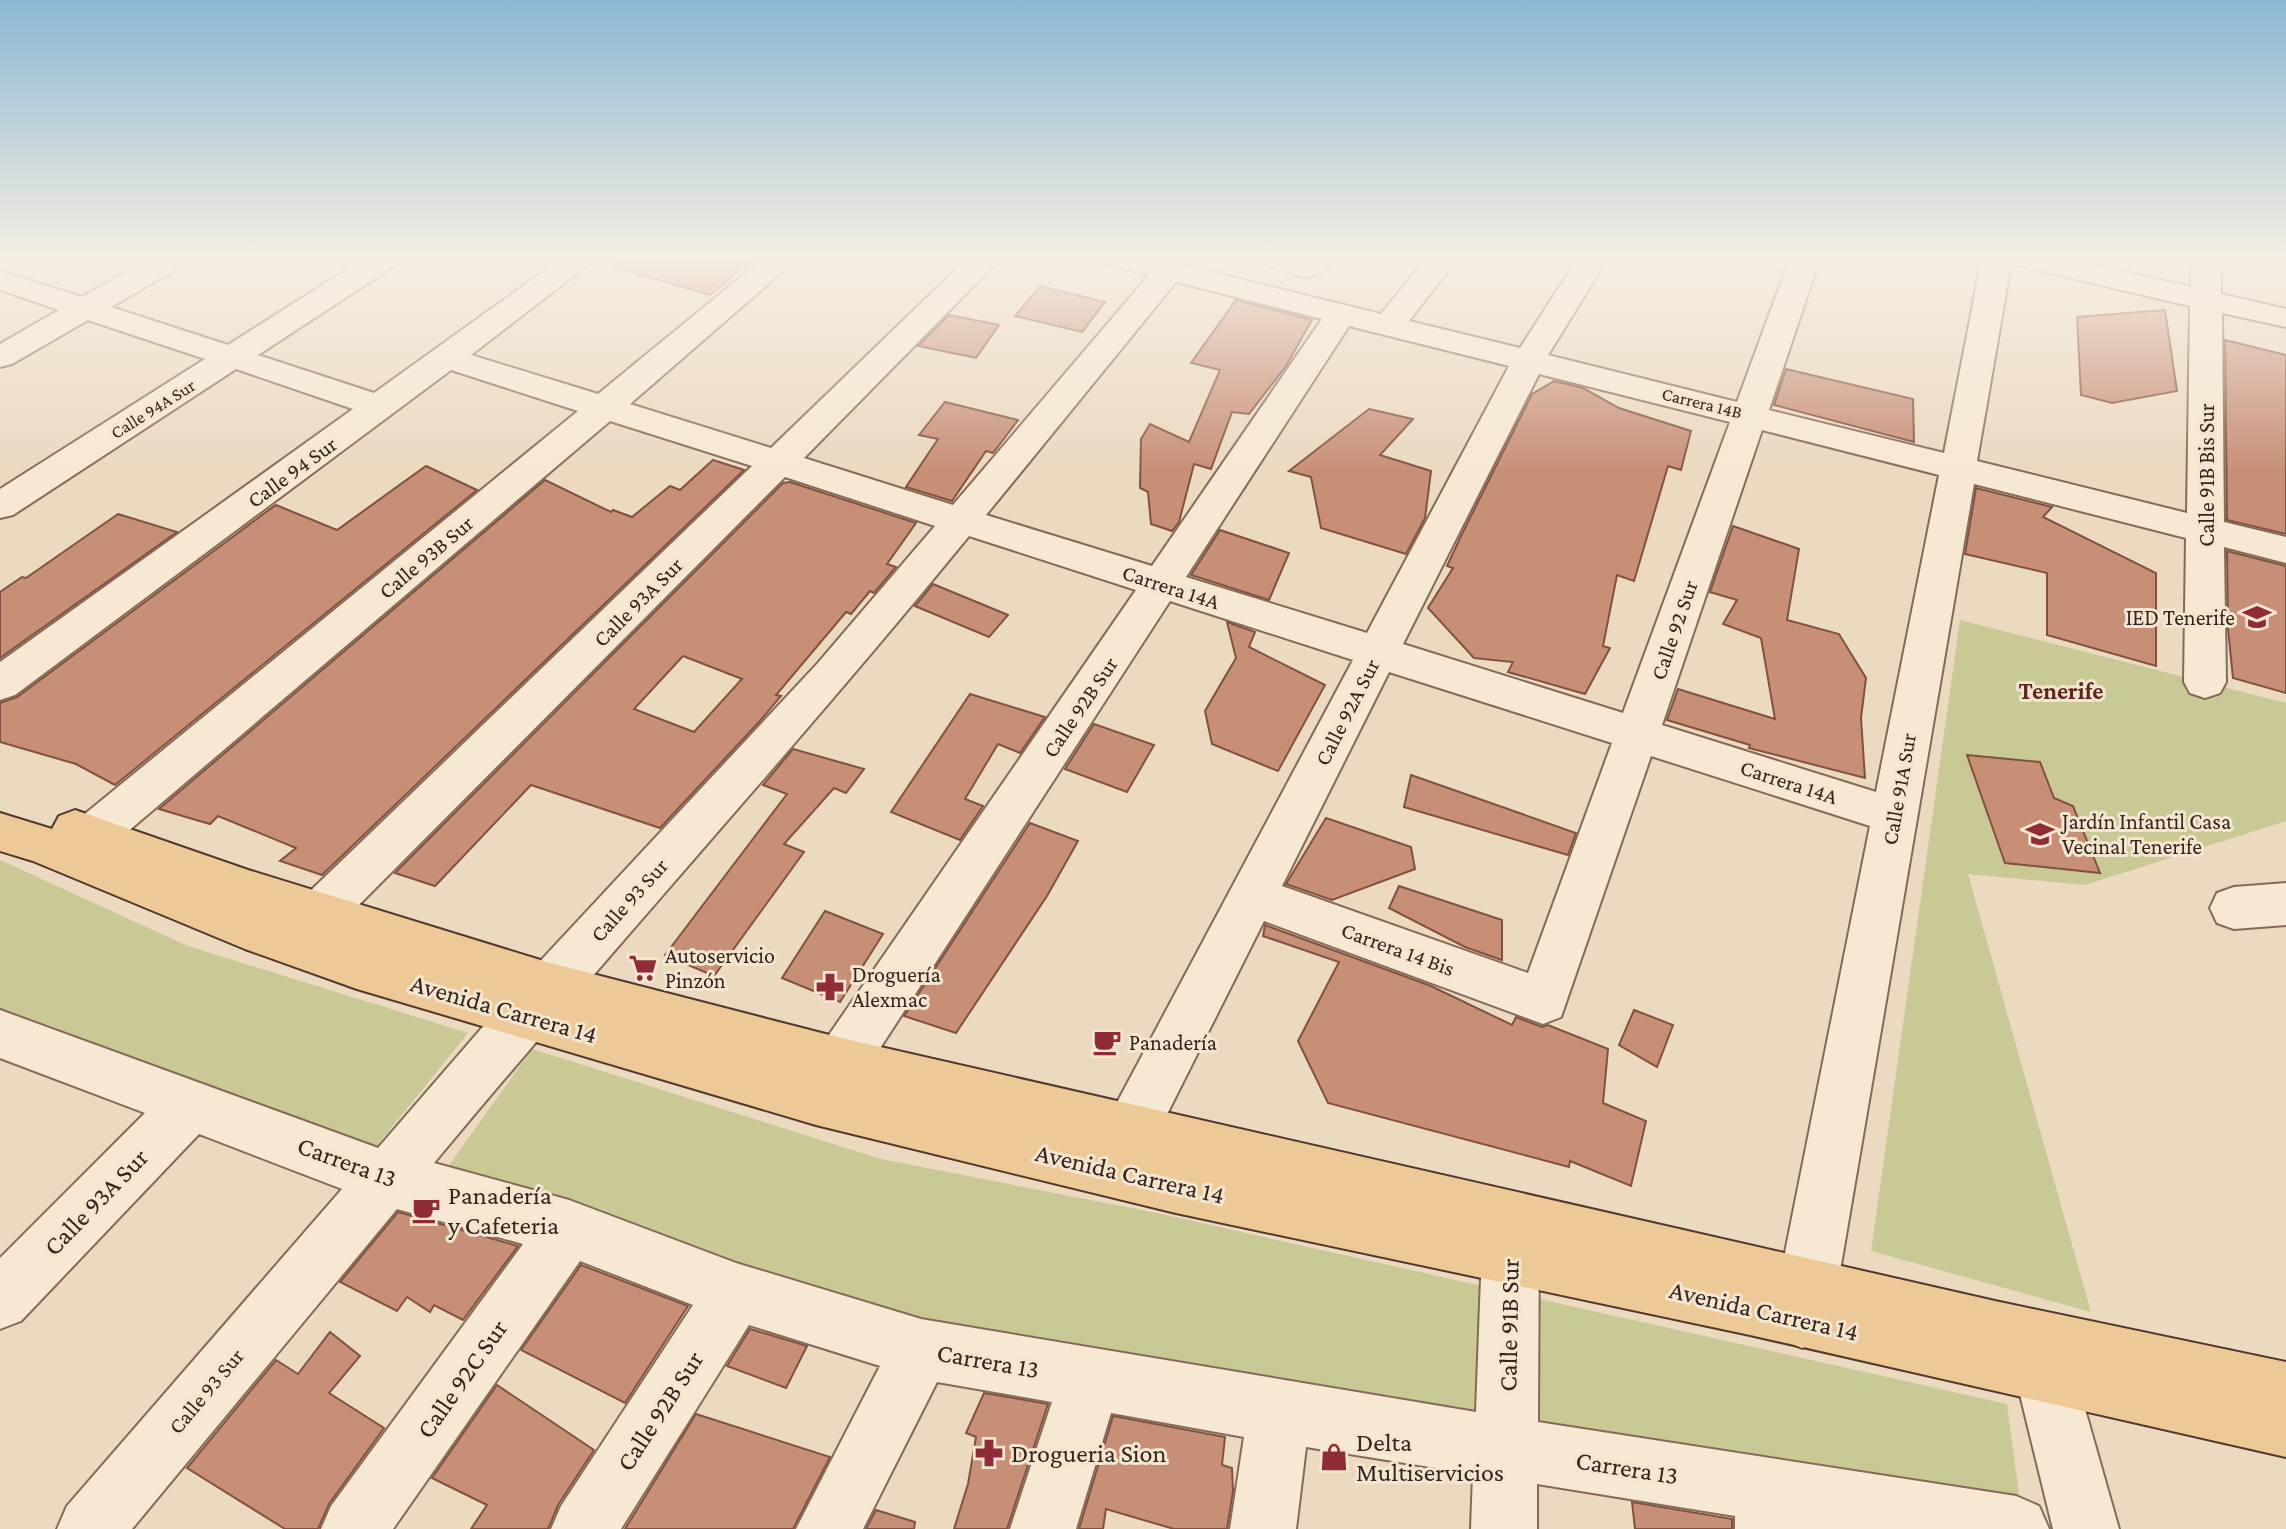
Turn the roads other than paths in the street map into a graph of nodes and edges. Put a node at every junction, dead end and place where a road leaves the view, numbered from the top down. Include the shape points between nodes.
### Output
1 (48, 329) edge
2 (145, 329) edge
3 (277, 329) edge
4 (486, 329) edge
5 (698, 329) edge
6 (914, 329) edge
7 (1120, 329) edge
8 (1331, 329) edge
9 (1411, 329) edge
10 (1548, 329) edge
11 (1780, 329) edge
12 (1984, 329) edge
13 (2206, 329) edge
14 (0, 357) edge
15 (233, 358) junction
16 (448, 358) junction
17 (1529, 360) junction
18 (381, 407) junction
19 (605, 408) junction
20 (1750, 415) junction
21 (778, 463) junction
22 (1959, 467) junction
23 (0, 506) edge
24 (961, 521) junction
25 (2205, 529) junction
26 (2286, 550) edge
27 (1163, 584) junction
28 (1378, 652) junction
29 (2205, 682) dead end
30 (0, 684) edge
31 (1637, 734) junction
32 (0, 808) edge
33 (1895, 816) junction
34 (0, 832) edge
35 (81, 845) junction
36 (1252, 896) junction
37 (2286, 904) edge
38 (2234, 908) dead end
39 (304, 928) junction
40 (538, 1001) junction
41 (1543, 1001) joint
42 (0, 1034) edge
43 (829, 1081) junction
44 (191, 1104) junction
45 (1120, 1150) junction
46 (386, 1178) junction
47 (569, 1228) junction
48 (1511, 1237) junction
49 (736, 1292) junction
50 (0, 1300) edge
51 (1804, 1302) junction
52 (921, 1349) junction
53 (2045, 1374) junction
54 (1090, 1380) junction
55 (2286, 1393) edge
56 (1279, 1412) junction
57 (2286, 1426) edge
58 (1506, 1449) junction
59 (1766, 1509) edge
60 (90, 1529) edge
61 (354, 1529) edge
62 (584, 1529) edge
63 (829, 1529) edge
64 (1043, 1529) edge
65 (1263, 1529) edge
66 (1504, 1529) edge
67 (2016, 1529) edge
68 (2086, 1529) edge

1 - 14 street
2 - 15 street
3 - 15 street, Calle 94A Sur
4 - 16 street, Calle 94 Sur
5 - 19 street, Calle 93B Sur
6 - 21 street, Calle 93A Sur
7 - 24 street, Calle 93 Sur
8 - 27 street, Calle 92B Sur
9 - 17 street, Carrera 14B
10 - 17 street, Calle 92A Sur
11 - 20 street, Calle 92 Sur
12 - 22 street, Calle 91A Sur
13 - 25 street, Calle 91B Bis Sur
15 - 18 street
15 - 23 street, Calle 94A Sur
16 - 18 street, Calle 94 Sur
16 - 19 street, Carrera 14A
17 - 20 street, Carrera 14B
17 - 28 street, Calle 92A Sur
18 - 30 street, Calle 94 Sur
19 - 21 street, Carrera 14A
19 - 35 street, Calle 93B Sur
20 - 22 street, Carrera 14B
20 - 31 street, Calle 92 Sur
21 - 24 street, Carrera 14A
21 - 39 street, Calle 93A Sur
22 - 25 street, Carrera 14B
22 - 33 street, Calle 91A Sur
24 - 27 street, Carrera 14A
24 - 40 street, Calle 93 Sur via 832,675
25 - 26 street, Carrera 14B
25 - 29 street, Calle 91B Bis Sur
27 - 28 street, Carrera 14A
27 - 43 street, Calle 92B Sur
28 - 31 street, Carrera 14A
28 - 36 street, Calle 92A Sur
31 - 33 street, Carrera 14A
31 - 41 street, Calle 92 Sur
32 - 35 main road, Avenida Carrera 14
33 - 51 street, Calle 91A Sur
34 - 35 main road, Avenida Carrera 14
35 - 39 main road, Avenida Carrera 14
36 - 41 street, Carrera 14 Bis
36 - 45 street, Calle 92A Sur
37 - 38 street
39 - 40 main road, Avenida Carrera 14
40 - 43 main road, Avenida Carrera 14
40 - 46 street, Calle 93 Sur
42 - 44 street, Carrera 13
43 - 45 main road, Avenida Carrera 14
44 - 46 street, Carrera 13
44 - 50 street, Calle 93A Sur
45 - 48 main road, Avenida Carrera 14
46 - 47 street, Carrera 13
46 - 60 street, Calle 93 Sur
47 - 49 street, Carrera 13
47 - 61 street, Calle 92C Sur
48 - 51 main road, Avenida Carrera 14 via 1750,1306
48 - 58 street, Calle 91B Sur
49 - 52 street, Carrera 13
49 - 62 street, Calle 92B Sur
51 - 53 main road, Avenida Carrera 14
51 - 55 main road, Avenida Carrera 14 via 1995,1331
52 - 54 street, Carrera 13
52 - 63 street
53 - 57 main road, Avenida Carrera 14
53 - 68 street
54 - 56 street, Carrera 13
54 - 64 street
56 - 58 street, Carrera 13
56 - 65 street
58 - 59 street, Carrera 13
58 - 66 street, Calle 91B Sur
59 - 67 street, Carrera 13

